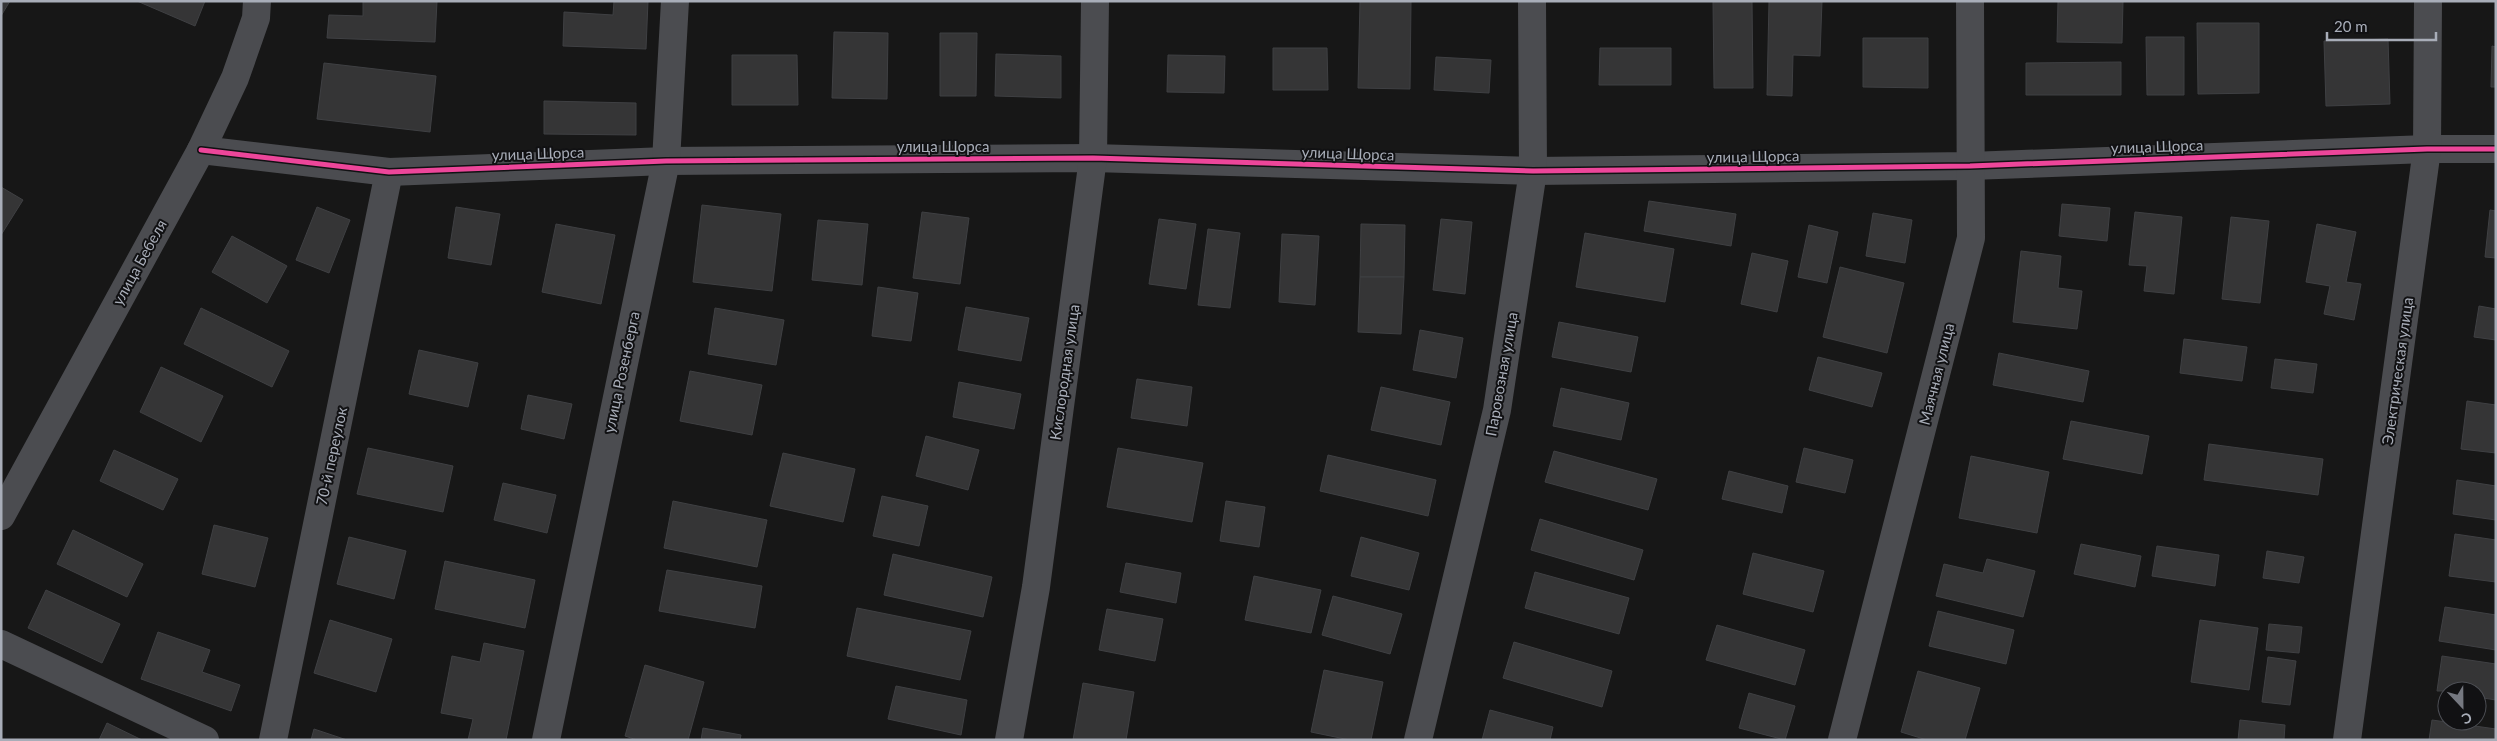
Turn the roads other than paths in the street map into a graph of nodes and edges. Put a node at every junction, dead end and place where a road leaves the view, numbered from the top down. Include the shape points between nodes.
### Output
1 (257, 1) edge
2 (675, 1) edge
3 (1095, 1) edge
4 (1532, 1) edge
5 (1970, 1) edge
6 (2428, 1) edge
7 (2427, 148) junction
8 (2496, 149) edge
9 (201, 150) junction
10 (1093, 158) junction
11 (666, 161) junction
12 (1970, 166) junction
13 (1532, 170) junction
14 (390, 172) junction
15 (1, 516) edge
16 (1, 644) edge
17 (205, 740) edge
18 (273, 740) edge
19 (546, 740) edge
20 (1009, 740) edge
21 (1418, 740) edge
22 (1842, 740) edge
23 (2347, 740) edge

1 - 9 street, улица Бебеля via 256,18 235,78
2 - 11 street, улица Розенберга
3 - 10 street, Кислородная улица
4 - 13 street, Паровозная улица
5 - 12 street, Маячная улица
6 - 7 street, Электрическая улица
7 - 8 street, улица Щорса
7 - 12 street, улица Щорса
7 - 23 street, Электрическая улица
9 - 14 street, улица Щорса
9 - 15 street, улица Бебеля
10 - 11 street, улица Щорса
10 - 13 street, улица Щорса
10 - 20 street, Кислородная улица via 1036,587
11 - 14 street, улица Щорса
11 - 19 street, улица Розенберга
12 - 13 street, улица Щорса
12 - 22 street, Маячная улица via 1971,238
13 - 21 street, Паровозная улица via 1497,410
14 - 18 street, 70-й переулок
16 - 17 street

